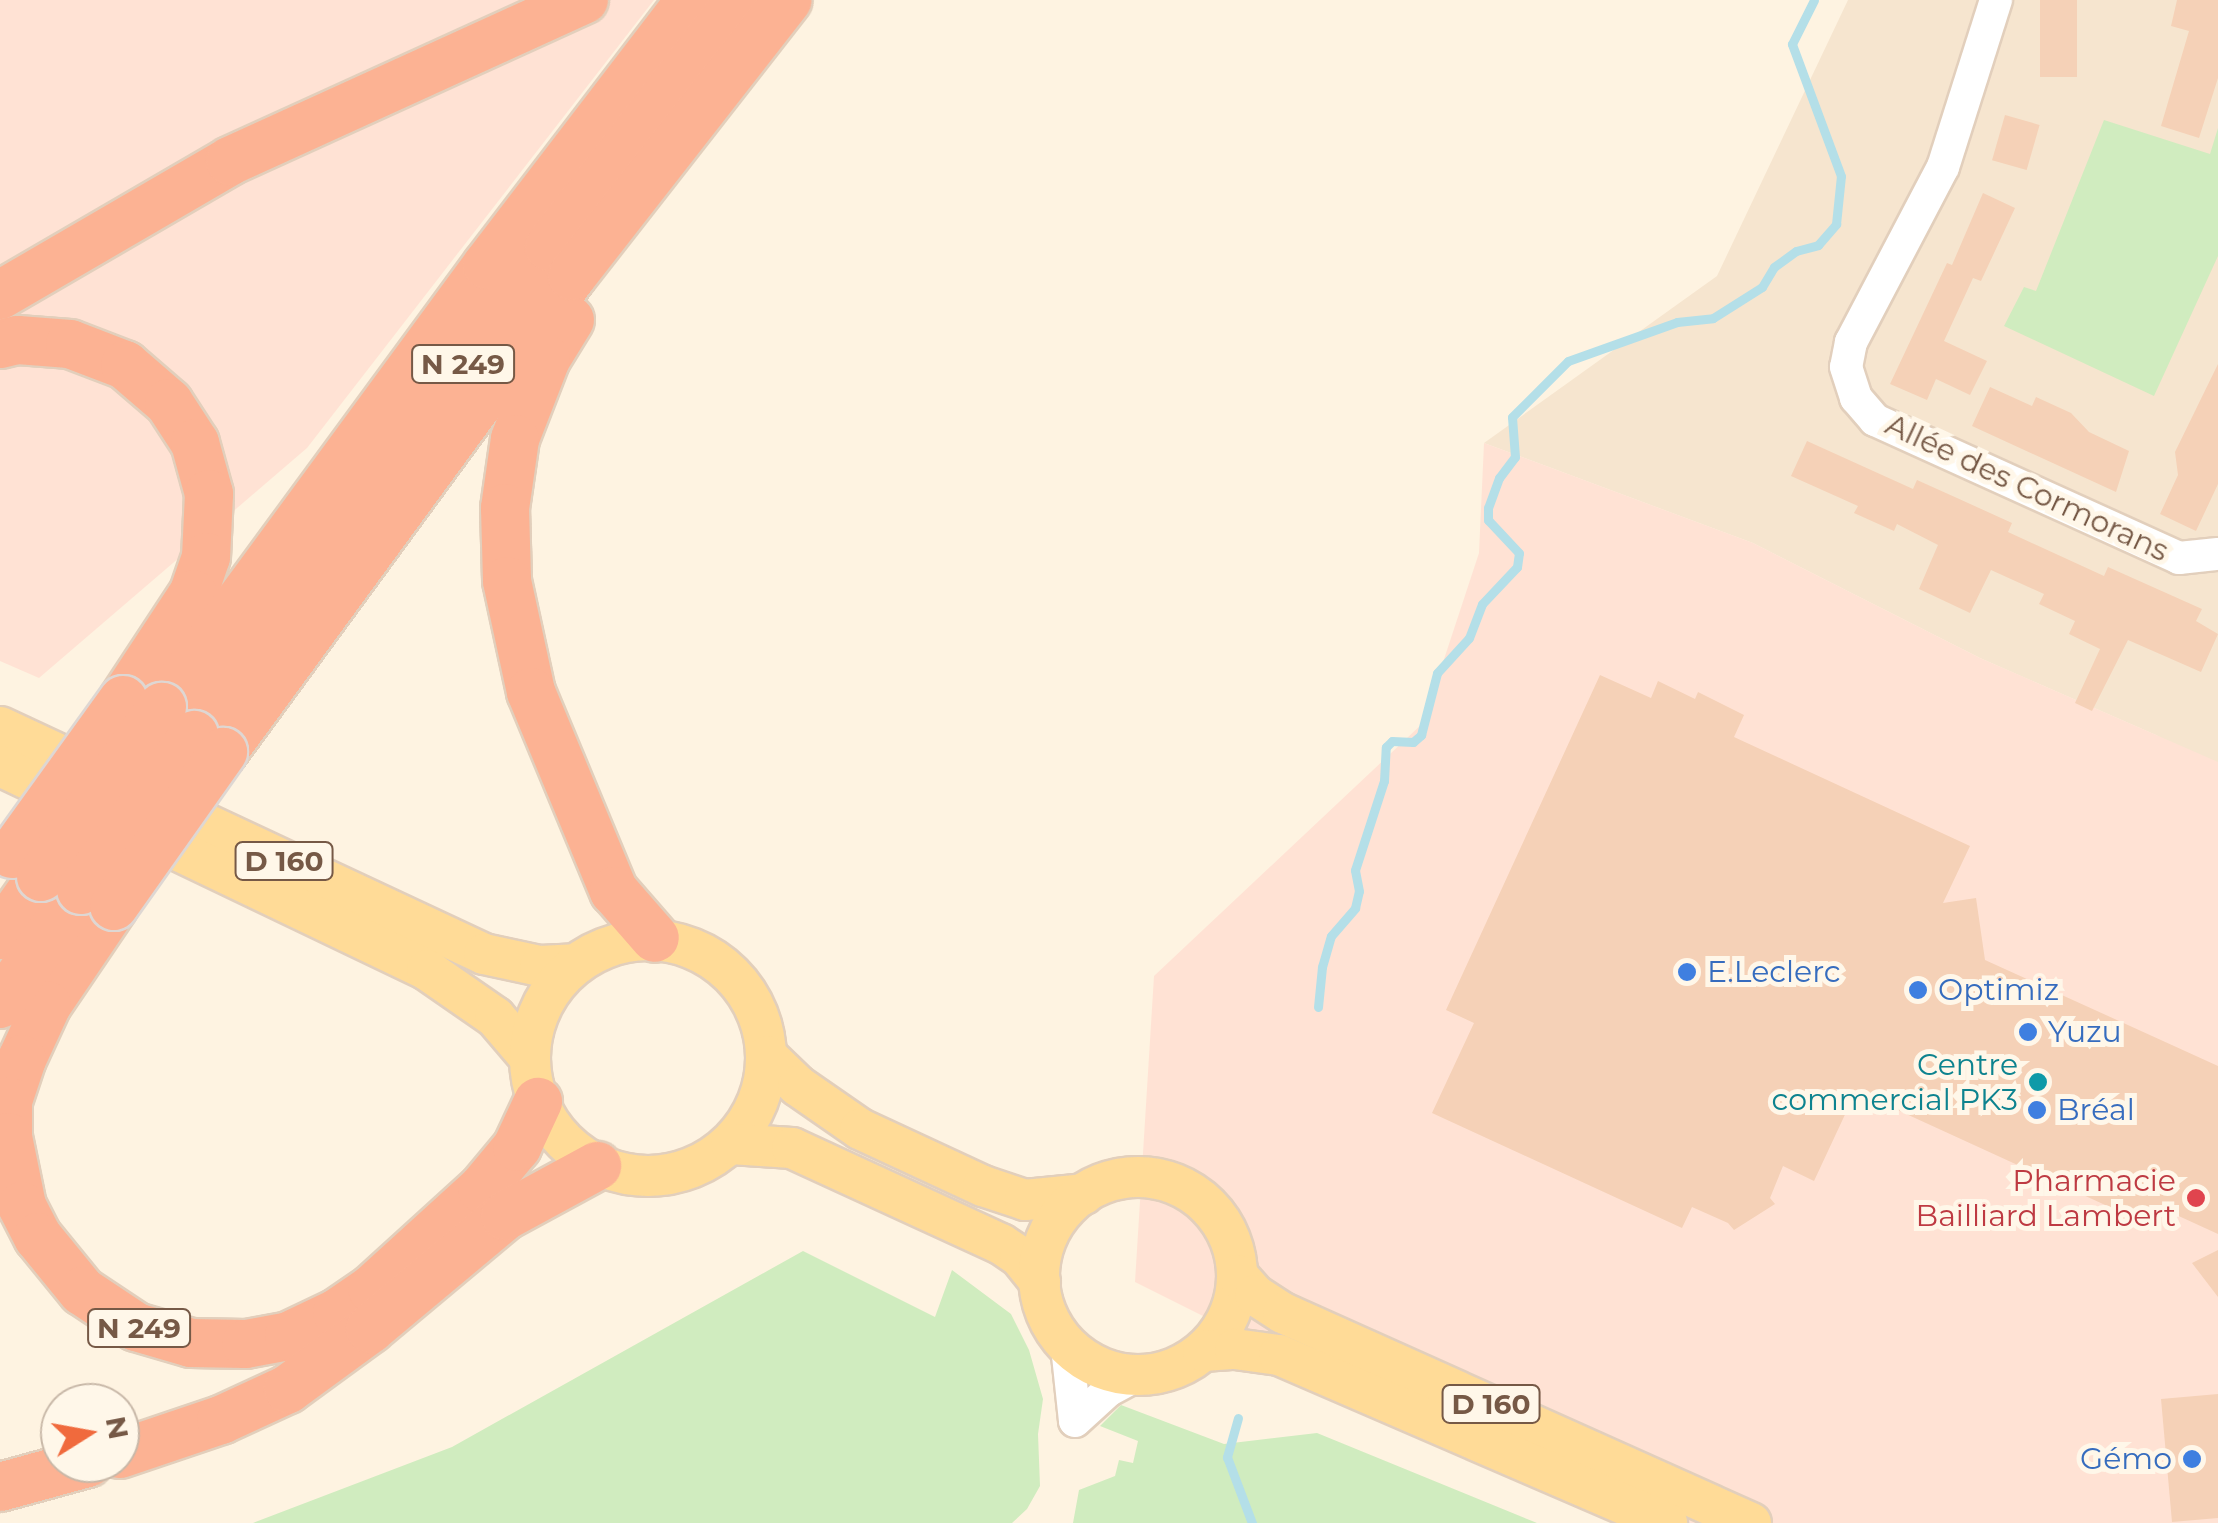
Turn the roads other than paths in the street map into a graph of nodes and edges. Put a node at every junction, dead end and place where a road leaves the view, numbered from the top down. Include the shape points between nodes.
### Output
1 (584, 0) edge
2 (690, 0) edge
3 (740, 0) edge
4 (788, 0) edge
5 (1996, 0) edge
6 (675, 143) junction
7 (0, 295) edge
8 (0, 344) edge
9 (2218, 554) edge
10 (175, 723) junction
11 (0, 726) edge
12 (0, 766) edge
13 (50, 880) edge
14 (0, 935) edge
15 (656, 938) junction
16 (575, 964) junction
17 (0, 1004) edge
18 (767, 1056) junction
19 (534, 1079) junction
20 (731, 1144) junction
21 (597, 1166) junction
22 (1084, 1194) junction
23 (1237, 1275) junction
24 (1040, 1282) junction
25 (1067, 1346) junction
26 (1204, 1351) junction
27 (1135, 1376) junction
28 (140, 1447) edge
29 (40, 1476) edge
30 (0, 1487) edge
31 (1667, 1523) edge
32 (1751, 1523) edge

1 - 7 highway via 230,160
2 - 10 highway, N 249 via 487,265
3 - 10 highway, N 249
4 - 6 highway, N 249
5 - 9 street, Allée des Cormorans via 1943,167 1851,342 1846,368 1856,398 1875,420 2179,558
6 - 10 highway, N 249
6 - 15 highway, N 249 via 664,183 546,359 515,438 505,508 507,582 531,692 614,891
8 - 10 highway, N 249 via 70,344 124,364 169,403 196,443 208,494 206,557 193,594
10 - 13 highway, N 249, bridge
10 - 13 highway, N 249, bridge
11 - 16 main road, D 160 via 456,943 513,962
12 - 19 main road, D 160 via 427,970 495,1016
13 - 14 highway, N 249
13 - 17 highway, N 249
13 - 19 highway, N 249 via 47,1005 8,1101 8,1136 22,1206 38,1237 82,1291 136,1327 191,1343 246,1344 289,1336 338,1314 447,1224 505,1164
15 - 16 main road via 600,949
15 - 18 main road via 706,954 746,989 762,1021
16 - 19 main road via 551,990 536,1022
18 - 20 main road via 751,1118
18 - 22 main road via 860,1129 983,1186 1025,1200
19 - 21 main road via 552,1128
20 - 21 main road via 681,1173 653,1177
20 - 24 main road via 792,1148 1001,1244
21 - 28 highway via 505,1216 288,1389
22 - 23 main road via 1141,1177 1179,1186 1211,1209 1225,1229
22 - 24 main road via 1050,1232
23 - 26 main road via 1228,1317
23 - 32 main road, D 160 via 1283,1314
24 - 25 main road via 1053,1327
25 - 27 main road via 1098,1367
25 - 27 street via 1075,1421
26 - 27 main road via 1171,1369
26 - 31 main road, D 160 via 1279,1356
29 - 30 highway

